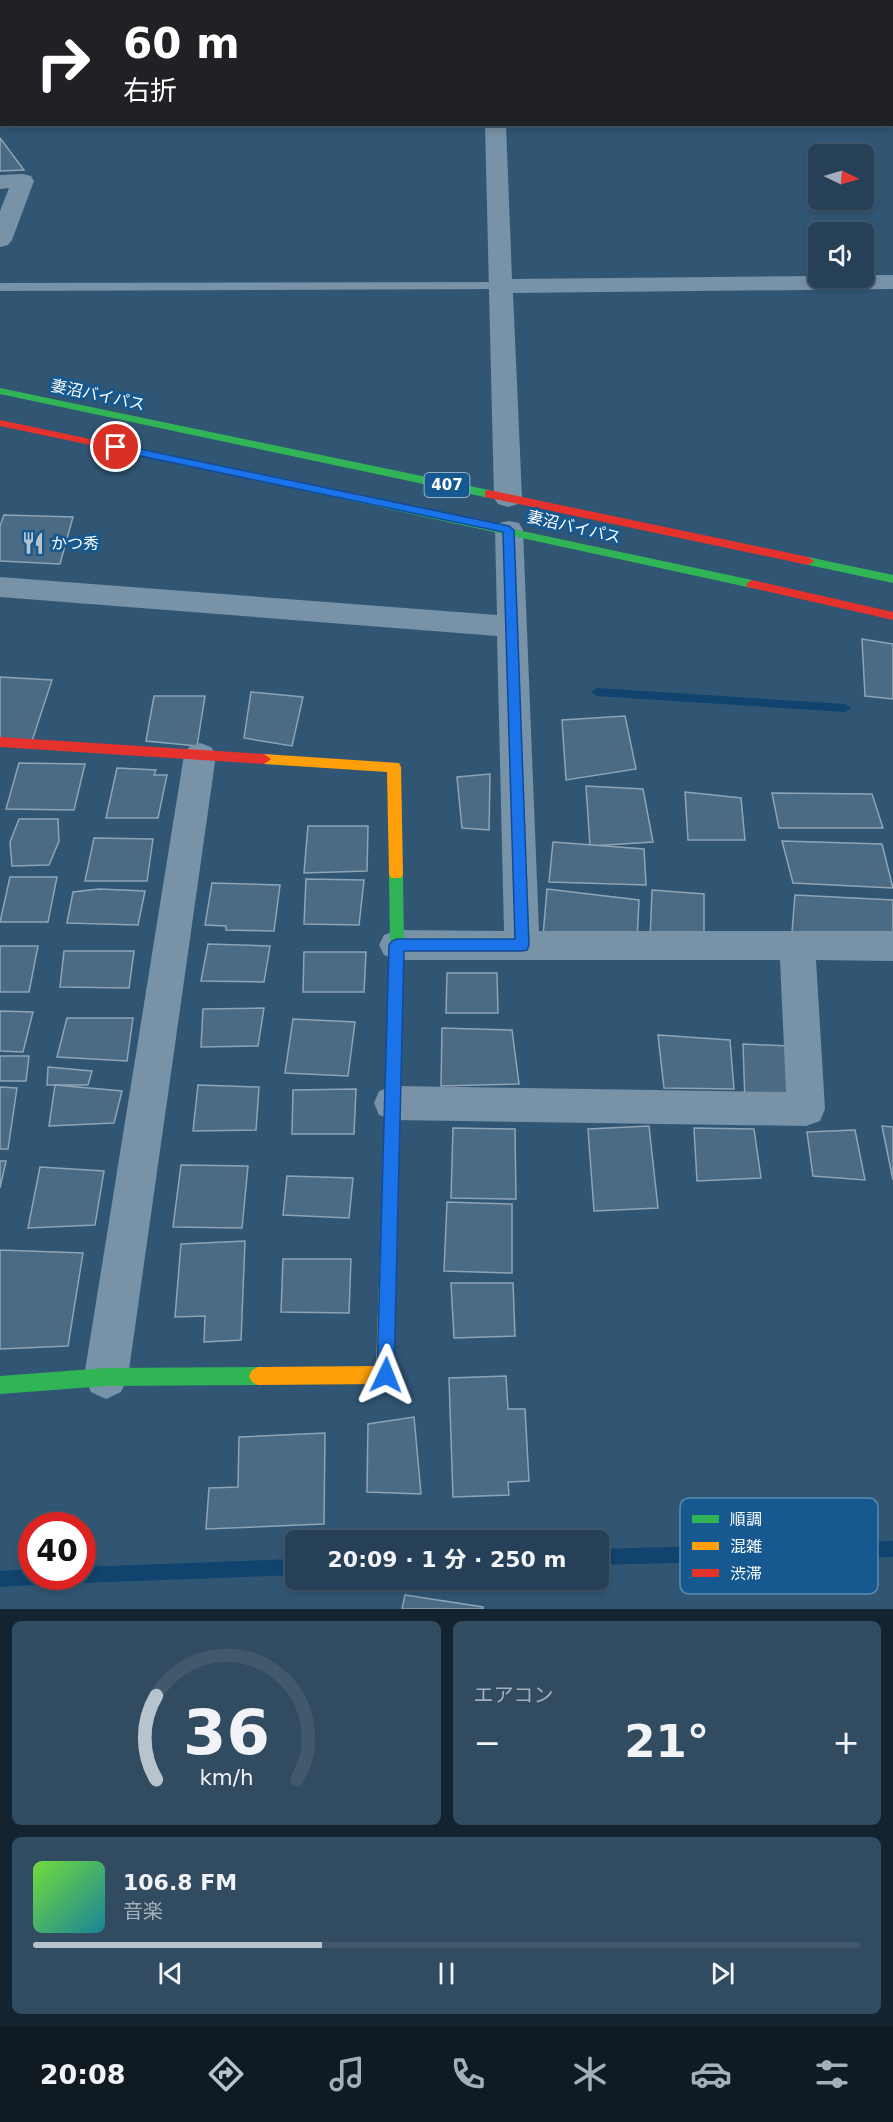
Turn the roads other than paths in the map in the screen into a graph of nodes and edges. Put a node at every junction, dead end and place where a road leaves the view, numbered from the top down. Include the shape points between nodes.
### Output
1 (495, 126) edge
2 (0, 182) edge
3 (0, 240) edge
4 (893, 282) edge
5 (500, 286) junction
6 (0, 287) edge
7 (0, 391) edge
8 (0, 423) edge
9 (508, 498) junction
10 (509, 530) junction
11 (893, 579) edge
12 (0, 586) edge
13 (893, 616) edge
14 (512, 627) junction
15 (0, 742) edge
16 (200, 755) junction
17 (397, 945) junction
18 (522, 945) junction
19 (797, 946) junction
20 (893, 946) edge
21 (393, 1103) junction
22 (106, 1377) junction
23 (0, 1385) edge

1 - 5 street
2 - 3 street via 23,181
4 - 5 street
5 - 6 lane
5 - 9 street
7 - 9 main road, 妻沼バイパス / 407
8 - 10 main road, 妻沼バイパス / 407
9 - 11 main road, 妻沼バイパス / 407
10 - 13 main road, 妻沼バイパス / 407
10 - 14 street
12 - 14 street
14 - 18 street
15 - 16 main road
16 - 17 main road via 394,767
16 - 22 street
17 - 18 street
17 - 21 main road
18 - 19 street
19 - 20 street
19 - 21 street via 806,1109
21 - 22 main road via 386,1375
22 - 23 main road

